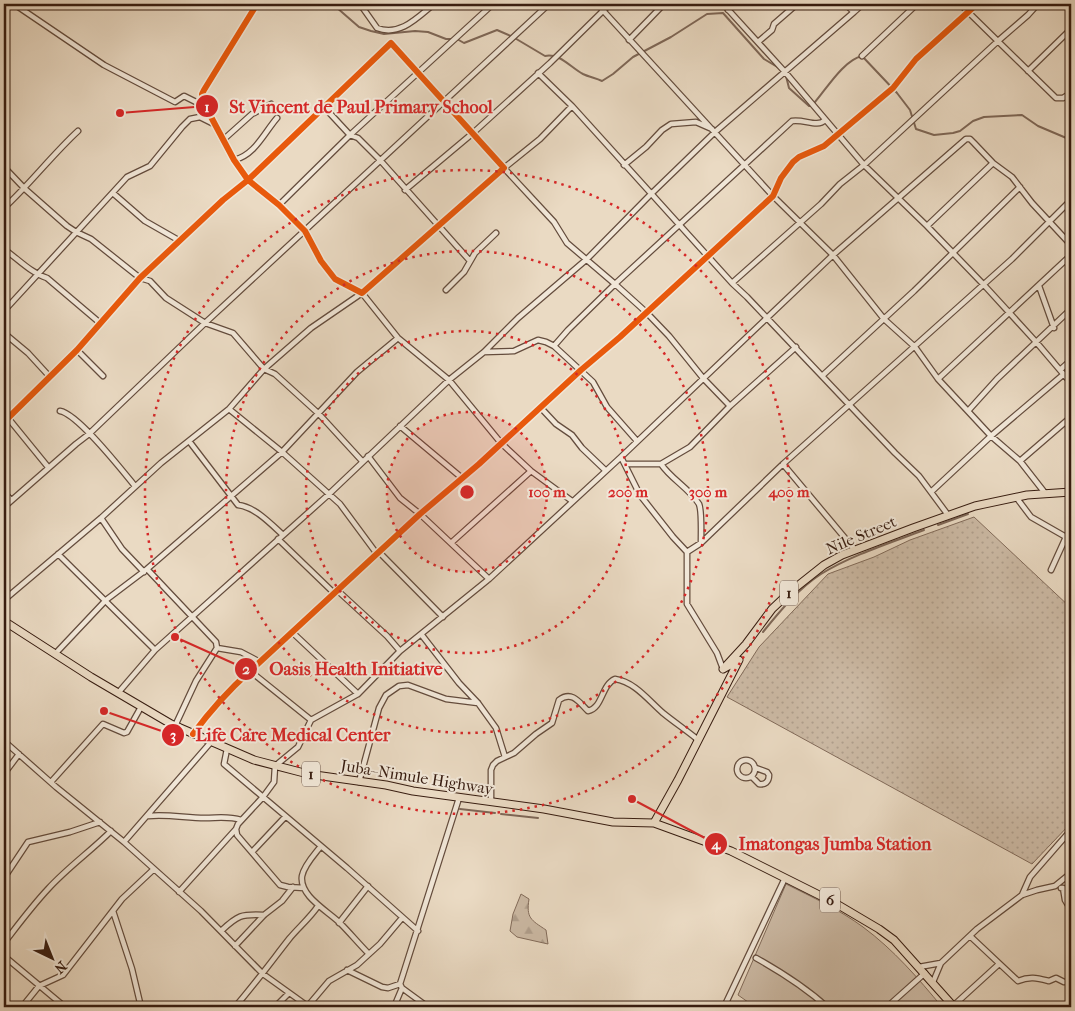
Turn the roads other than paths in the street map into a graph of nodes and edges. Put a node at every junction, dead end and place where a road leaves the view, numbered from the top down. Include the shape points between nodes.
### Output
1 (14, 4) edge
2 (257, 4) edge
3 (360, 4) edge
4 (434, 4) edge
5 (493, 4) edge
6 (549, 4) edge
7 (597, 4) edge
8 (610, 4) edge
9 (664, 4) edge
10 (723, 4) edge
11 (735, 4) edge
12 (797, 4) edge
13 (845, 4) edge
14 (863, 4) edge
15 (917, 4) edge
16 (960, 4) edge
17 (977, 4) edge
18 (1038, 4) edge
19 (728, 10) junction
20 (604, 11) junction
21 (968, 11) junction
22 (854, 12) junction
23 (1071, 29) edge
24 (630, 40) junction
25 (998, 41) junction
26 (758, 42) junction
27 (862, 56) dead end
28 (1028, 70) junction
29 (785, 72) junction
30 (418, 73) junction
31 (538, 73) junction
32 (1071, 93) edge
33 (444, 101) junction
34 (271, 104) dead end
35 (204, 106) junction
36 (572, 106) junction
37 (324, 107) junction
38 (276, 118) dead end
39 (825, 120) junction
40 (215, 125) junction
41 (78, 131) dead end
42 (714, 131) junction
43 (473, 133) junction
44 (837, 134) junction
45 (350, 135) junction
46 (224, 140) junction
47 (234, 160) junction
48 (380, 160) junction
49 (994, 163) junction
50 (624, 165) junction
51 (745, 165) junction
52 (864, 165) junction
53 (4, 166) edge
54 (504, 168) junction
55 (248, 180) junction
56 (1020, 187) junction
57 (24, 189) junction
58 (405, 190) junction
59 (114, 194) junction
60 (651, 194) junction
61 (773, 196) junction
62 (900, 198) junction
63 (1071, 200) edge
64 (279, 204) junction
65 (4, 208) edge
66 (1050, 222) junction
67 (680, 224) junction
68 (799, 224) junction
69 (438, 225) junction
70 (927, 226) junction
71 (305, 230) junction
72 (76, 232) junction
73 (496, 233) dead end
74 (180, 241) junction
75 (1071, 245) edge
76 (4, 250) edge
77 (953, 254) junction
78 (708, 255) junction
79 (833, 256) junction
80 (1071, 256) edge
81 (587, 259) junction
82 (470, 262) junction
83 (38, 275) junction
84 (140, 278) junction
85 (732, 283) junction
86 (616, 284) junction
87 (984, 285) junction
88 (1039, 286) junction
89 (446, 290) dead end
90 (362, 293) junction
91 (1071, 309) edge
92 (4, 311) edge
93 (646, 312) junction
94 (1010, 314) junction
95 (768, 318) junction
96 (884, 319) junction
97 (100, 323) junction
98 (205, 323) junction
99 (1054, 328) junction
100 (4, 333) edge
101 (398, 338) junction
102 (1037, 343) junction
103 (554, 346) junction
104 (796, 347) junction
105 (915, 347) junction
106 (77, 350) junction
107 (484, 352) junction
108 (1071, 360) edge
109 (264, 369) junction
110 (581, 370) junction
111 (1060, 370) junction
112 (1064, 374) junction
113 (103, 376) dead end
114 (822, 376) junction
115 (50, 377) junction
116 (703, 378) junction
117 (938, 379) junction
118 (449, 380) junction
119 (1071, 383) edge
120 (849, 404) junction
121 (730, 406) junction
122 (541, 408) junction
123 (229, 409) junction
124 (60, 411) dead end
125 (968, 411) junction
126 (4, 414) edge
127 (319, 414) junction
128 (8, 417) junction
129 (1071, 417) edge
130 (4, 422) edge
131 (400, 426) junction
132 (89, 434) junction
133 (991, 436) junction
134 (189, 441) junction
135 (637, 441) junction
136 (501, 443) junction
137 (282, 452) junction
138 (368, 456) junction
139 (620, 456) junction
140 (1020, 461) junction
141 (362, 462) junction
142 (625, 464) junction
143 (661, 464) junction
144 (783, 464) junction
145 (48, 467) junction
146 (604, 469) dead end
147 (531, 471) junction
148 (462, 478) junction
149 (135, 486) junction
150 (4, 492) edge
151 (931, 492) junction
152 (1071, 492) edge
153 (1045, 494) junction
154 (328, 495) junction
155 (231, 497) junction
156 (1016, 498) junction
157 (11, 500) junction
158 (572, 501) junction
159 (4, 507) edge
160 (420, 514) junction
161 (948, 515) junction
162 (102, 518) junction
163 (283, 534) junction
164 (1066, 537) junction
165 (278, 539) junction
166 (451, 542) junction
167 (1071, 542) edge
168 (701, 543) junction
169 (855, 550) junction
170 (687, 552) junction
171 (378, 553) junction
172 (58, 554) junction
173 (145, 570) junction
174 (1052, 570) dead end
175 (489, 579) junction
176 (335, 592) junction
177 (4, 600) edge
178 (106, 600) junction
179 (192, 616) junction
180 (443, 617) junction
181 (4, 621) edge
182 (293, 633) junction
183 (421, 634) junction
184 (217, 648) junction
185 (155, 650) junction
186 (400, 651) junction
187 (54, 654) junction
188 (260, 662) junction
189 (723, 669) junction
190 (250, 671) junction
191 (118, 693) junction
192 (358, 694) junction
193 (478, 702) junction
194 (141, 707) dead end
195 (311, 720) junction
196 (174, 726) junction
197 (193, 734) junction
198 (697, 739) junction
199 (4, 741) edge
200 (211, 742) junction
201 (227, 749) junction
202 (19, 754) junction
203 (505, 757) junction
204 (275, 766) junction
205 (756, 768) junction
206 (4, 774) edge
207 (752, 777) junction
208 (51, 782) junction
209 (358, 782) dead end
210 (263, 797) junction
211 (459, 798) junction
212 (491, 802) junction
213 (148, 816) junction
214 (285, 816) junction
215 (242, 820) junction
216 (100, 822) junction
217 (654, 823) junction
218 (236, 829) junction
219 (1071, 830) edge
220 (111, 831) junction
221 (124, 842) junction
222 (321, 846) junction
223 (253, 851) junction
224 (154, 869) junction
225 (1071, 873) edge
226 (4, 878) edge
227 (785, 878) junction
228 (368, 886) junction
229 (1055, 886) junction
230 (293, 887) junction
231 (304, 888) junction
232 (1063, 888) junction
233 (1071, 889) edge
234 (179, 892) junction
235 (1022, 895) junction
236 (318, 906) junction
237 (1071, 910) edge
238 (113, 912) junction
239 (264, 915) junction
240 (402, 918) junction
241 (340, 923) junction
242 (222, 931) junction
243 (418, 932) junction
244 (970, 936) junction
245 (4, 943) edge
246 (236, 946) junction
247 (369, 954) junction
248 (4, 956) edge
249 (756, 958) dead end
250 (940, 962) junction
251 (1000, 964) junction
252 (919, 966) junction
253 (347, 970) junction
254 (925, 973) junction
255 (263, 974) junction
256 (933, 982) junction
257 (1071, 982) edge
258 (39, 986) junction
259 (401, 986) junction
260 (289, 994) junction
261 (22, 1007) edge
262 (65, 1007) edge
263 (141, 1007) edge
264 (235, 1007) edge
265 (275, 1007) edge
266 (308, 1007) edge
267 (394, 1007) edge
268 (428, 1007) edge
269 (724, 1007) edge
270 (827, 1007) edge
271 (887, 1007) edge
272 (954, 1007) edge

1 - 35 street via 104,65 175,102 184,96
2 - 35 street via 202,94
3 - 4 street via 377,28 387,30 410,25
5 - 30 street
6 - 33 street
7 - 20 street
8 - 20 street
9 - 24 street
10 - 19 street
11 - 19 street
12 - 26 street
13 - 22 street
14 - 22 street
15 - 27 street
16 - 21 street
17 - 21 street
18 - 25 street
19 - 26 street
20 - 24 street
20 - 31 street
21 - 25 street
21 - 44 street via 916,59 892,88
22 - 29 street
23 - 28 street
24 - 42 street
25 - 28 street
25 - 52 street
26 - 29 street
28 - 32 street via 1056,98
29 - 39 street
29 - 42 street
30 - 33 street
30 - 37 street via 391,43
30 - 45 street
31 - 36 street
31 - 43 street
33 - 43 street
33 - 48 street
34 - 46 street via 252,114
35 - 40 street
36 - 50 street
36 - 54 street via 540,139
37 - 45 street
37 - 55 street
38 - 47 street via 251,152
39 - 44 street
39 - 51 street via 815,124 792,121
40 - 46 street
40 - 59 street via 200,117 190,119 150,166 127,178
41 - 57 street
42 - 50 street via 696,122 671,124
42 - 51 street
42 - 60 street
43 - 54 street
43 - 58 street
44 - 52 street
44 - 61 street via 824,146 793,162
45 - 48 street via 358,138
45 - 64 street
46 - 47 street
47 - 55 street
48 - 58 street
48 - 71 street
49 - 56 street
49 - 62 street via 968,138
49 - 70 street
50 - 60 street
51 - 61 street
51 - 67 street
52 - 62 street
52 - 68 street
53 - 57 street
54 - 69 street
54 - 81 street via 554,222 567,243
55 - 64 street
55 - 74 street
56 - 66 street
56 - 77 street
57 - 65 street
57 - 72 street
58 - 69 street
59 - 72 street
59 - 74 street via 146,221
60 - 67 street
60 - 81 street
61 - 68 street
61 - 78 street
62 - 70 street
62 - 79 street
63 - 66 street
64 - 71 street
66 - 75 street
66 - 87 street
67 - 78 street
67 - 86 street
68 - 79 street
68 - 85 street
69 - 82 street
69 - 90 street
70 - 77 street
71 - 90 street via 321,261 335,279
71 - 98 street
72 - 83 street
72 - 84 street via 91,239
73 - 82 street
74 - 84 street
76 - 83 street
77 - 87 street
77 - 96 street
78 - 85 street
78 - 93 street
79 - 95 street
79 - 96 street
80 - 88 street
81 - 86 street
81 - 107 street
82 - 89 street
83 - 92 street
83 - 97 street via 47,278
84 - 97 street
84 - 98 street via 150,280 166,298
85 - 95 street
86 - 93 street
86 - 103 street
87 - 94 street
87 - 105 street
88 - 94 street
88 - 99 street
90 - 101 street
90 - 109 street via 311,328
91 - 99 street
93 - 110 street
93 - 116 street
94 - 102 street
94 - 117 street
95 - 104 street
95 - 116 street
96 - 105 street
96 - 114 street
97 - 106 street
98 - 109 street via 233,334
98 - 132 street
99 - 102 street
100 - 115 street
101 - 118 street
101 - 127 street via 357,372
102 - 111 street
102 - 125 street
103 - 107 street via 538,340 514,351
103 - 110 street
104 - 114 street
104 - 121 street
105 - 117 street
105 - 120 street
106 - 113 street
106 - 115 street
107 - 118 street
108 - 111 street
109 - 123 street
109 - 127 street via 275,374
110 - 122 street
110 - 135 street
111 - 112 street
112 - 119 street
112 - 133 street
114 - 120 street
115 - 128 street
116 - 121 street
116 - 135 street
117 - 125 street
118 - 131 street
118 - 136 street
120 - 144 street
120 - 151 street
121 - 143 street via 690,447
122 - 136 street
122 - 146 street
123 - 134 street
123 - 137 street
124 - 132 street via 70,415
125 - 133 street
126 - 128 street
127 - 137 street
127 - 141 street
128 - 130 street
128 - 145 street
129 - 140 street
131 - 138 street
131 - 148 street
132 - 145 street
132 - 149 street
133 - 140 street
133 - 151 street
134 - 149 street
134 - 155 street
135 - 139 street
136 - 147 street
136 - 148 street
137 - 154 street
137 - 155 street
138 - 141 street
138 - 160 street via 400,498
139 - 142 street
139 - 158 street
140 - 153 street
141 - 154 street
142 - 143 street
142 - 170 street via 640,495
143 - 168 street via 700,505
144 - 168 street
144 - 169 street
145 - 157 street
147 - 158 street
147 - 166 street
148 - 160 street
149 - 162 street
150 - 157 street
151 - 161 street
152 - 153 main road, Nile Street / 1
153 - 156 main road, Nile Street / 1
154 - 163 street
154 - 171 street via 340,504
155 - 163 street
155 - 173 street
156 - 161 main road, Nile Street / 1
156 - 164 street via 1032,517
157 - 159 street
158 - 175 street
160 - 166 street
160 - 171 street
161 - 169 main road, Nile Street / 1
162 - 172 street
162 - 173 street via 122,549
163 - 165 street
164 - 167 street
164 - 174 street
165 - 176 street
165 - 179 street
166 - 175 street
168 - 170 street
169 - 189 main road, Nile Street / 1 via 824,565 790,592
170 - 189 street via 687,604 717,653
171 - 176 street
171 - 180 street
172 - 177 street
172 - 178 street
173 - 178 street
173 - 179 street
175 - 180 street
176 - 182 street
176 - 186 street
178 - 185 street
178 - 187 street
179 - 184 street via 216,642
179 - 185 street
180 - 183 street
181 - 187 main road, Juba–Nimule Highway / 1
182 - 188 street
182 - 192 street
183 - 186 street
183 - 193 street
184 - 188 street via 241,652
184 - 196 street
185 - 191 street
186 - 192 street
187 - 191 main road, Juba–Nimule Highway / 1
188 - 190 street
189 - 198 main road via 739,660
190 - 195 street
190 - 197 street via 226,693
191 - 196 main road, Juba–Nimule Highway / 1
192 - 195 street
193 - 203 street via 496,728
193 - 209 street via 446,699 408,685 399,686 386,695 379,708
194 - 208 street via 127,732 103,724
195 - 204 street via 298,747
196 - 197 main road, Juba–Nimule Highway / 1
197 - 200 main road, Juba–Nimule Highway / 1
198 - 203 street via 634,686 616,679 607,686 597,706 591,710 579,700 562,698 552,723
198 - 217 main road
199 - 202 street
200 - 201 main road, Juba–Nimule Highway / 1
200 - 213 street
201 - 204 main road, Juba–Nimule Highway / 1
201 - 210 street via 224,764
202 - 206 street
202 - 208 street
203 - 212 street via 497,761 491,770
204 - 210 street via 274,782
204 - 211 main road, Juba–Nimule Highway / 1
205 - 207 street
205 - 207 street via 767,772 768,781 759,784
205 - 207 street via 748,760 738,765 740,777
208 - 216 street
210 - 214 street
210 - 215 street
211 - 212 main road, Juba–Nimule Highway / 1
211 - 243 street
212 - 217 main road, Juba–Nimule Highway / 1 via 613,822
213 - 215 street
213 - 221 street
214 - 222 street
214 - 223 street
215 - 218 street
216 - 220 street
216 - 226 street via 28,842
217 - 227 main road, 6 via 731,851
218 - 223 street via 237,835
218 - 234 street
219 - 235 street via 1030,877
220 - 221 street
220 - 245 street via 48,889
221 - 224 street
222 - 228 street
222 - 231 street via 304,872
223 - 230 street via 280,885
224 - 234 street
224 - 238 street
225 - 229 street
227 - 252 main road, 6 via 879,929
227 - 269 street
228 - 240 street
228 - 241 street
229 - 232 street
229 - 235 street
230 - 231 street
230 - 239 street
231 - 236 street
232 - 233 street
232 - 237 street
234 - 242 street
235 - 244 street
236 - 241 street
236 - 255 street
238 - 258 street via 63,975
238 - 263 street
239 - 242 street via 238,916
239 - 246 street
240 - 243 street
240 - 247 street
241 - 247 street
242 - 246 street
243 - 259 street
244 - 250 street
244 - 251 street
246 - 255 street
247 - 253 street
248 - 258 street
249 - 270 street
250 - 252 street
250 - 256 street
251 - 257 street via 1018,981 1036,977
251 - 272 street
252 - 254 main road, 6
253 - 259 street via 382,987
253 - 266 street via 329,981
254 - 256 main road, 6
254 - 271 street
255 - 260 street
255 - 264 street
256 - 272 main road, 6
258 - 261 street
258 - 262 street
259 - 267 street
259 - 268 street
260 - 265 street
260 - 266 street

